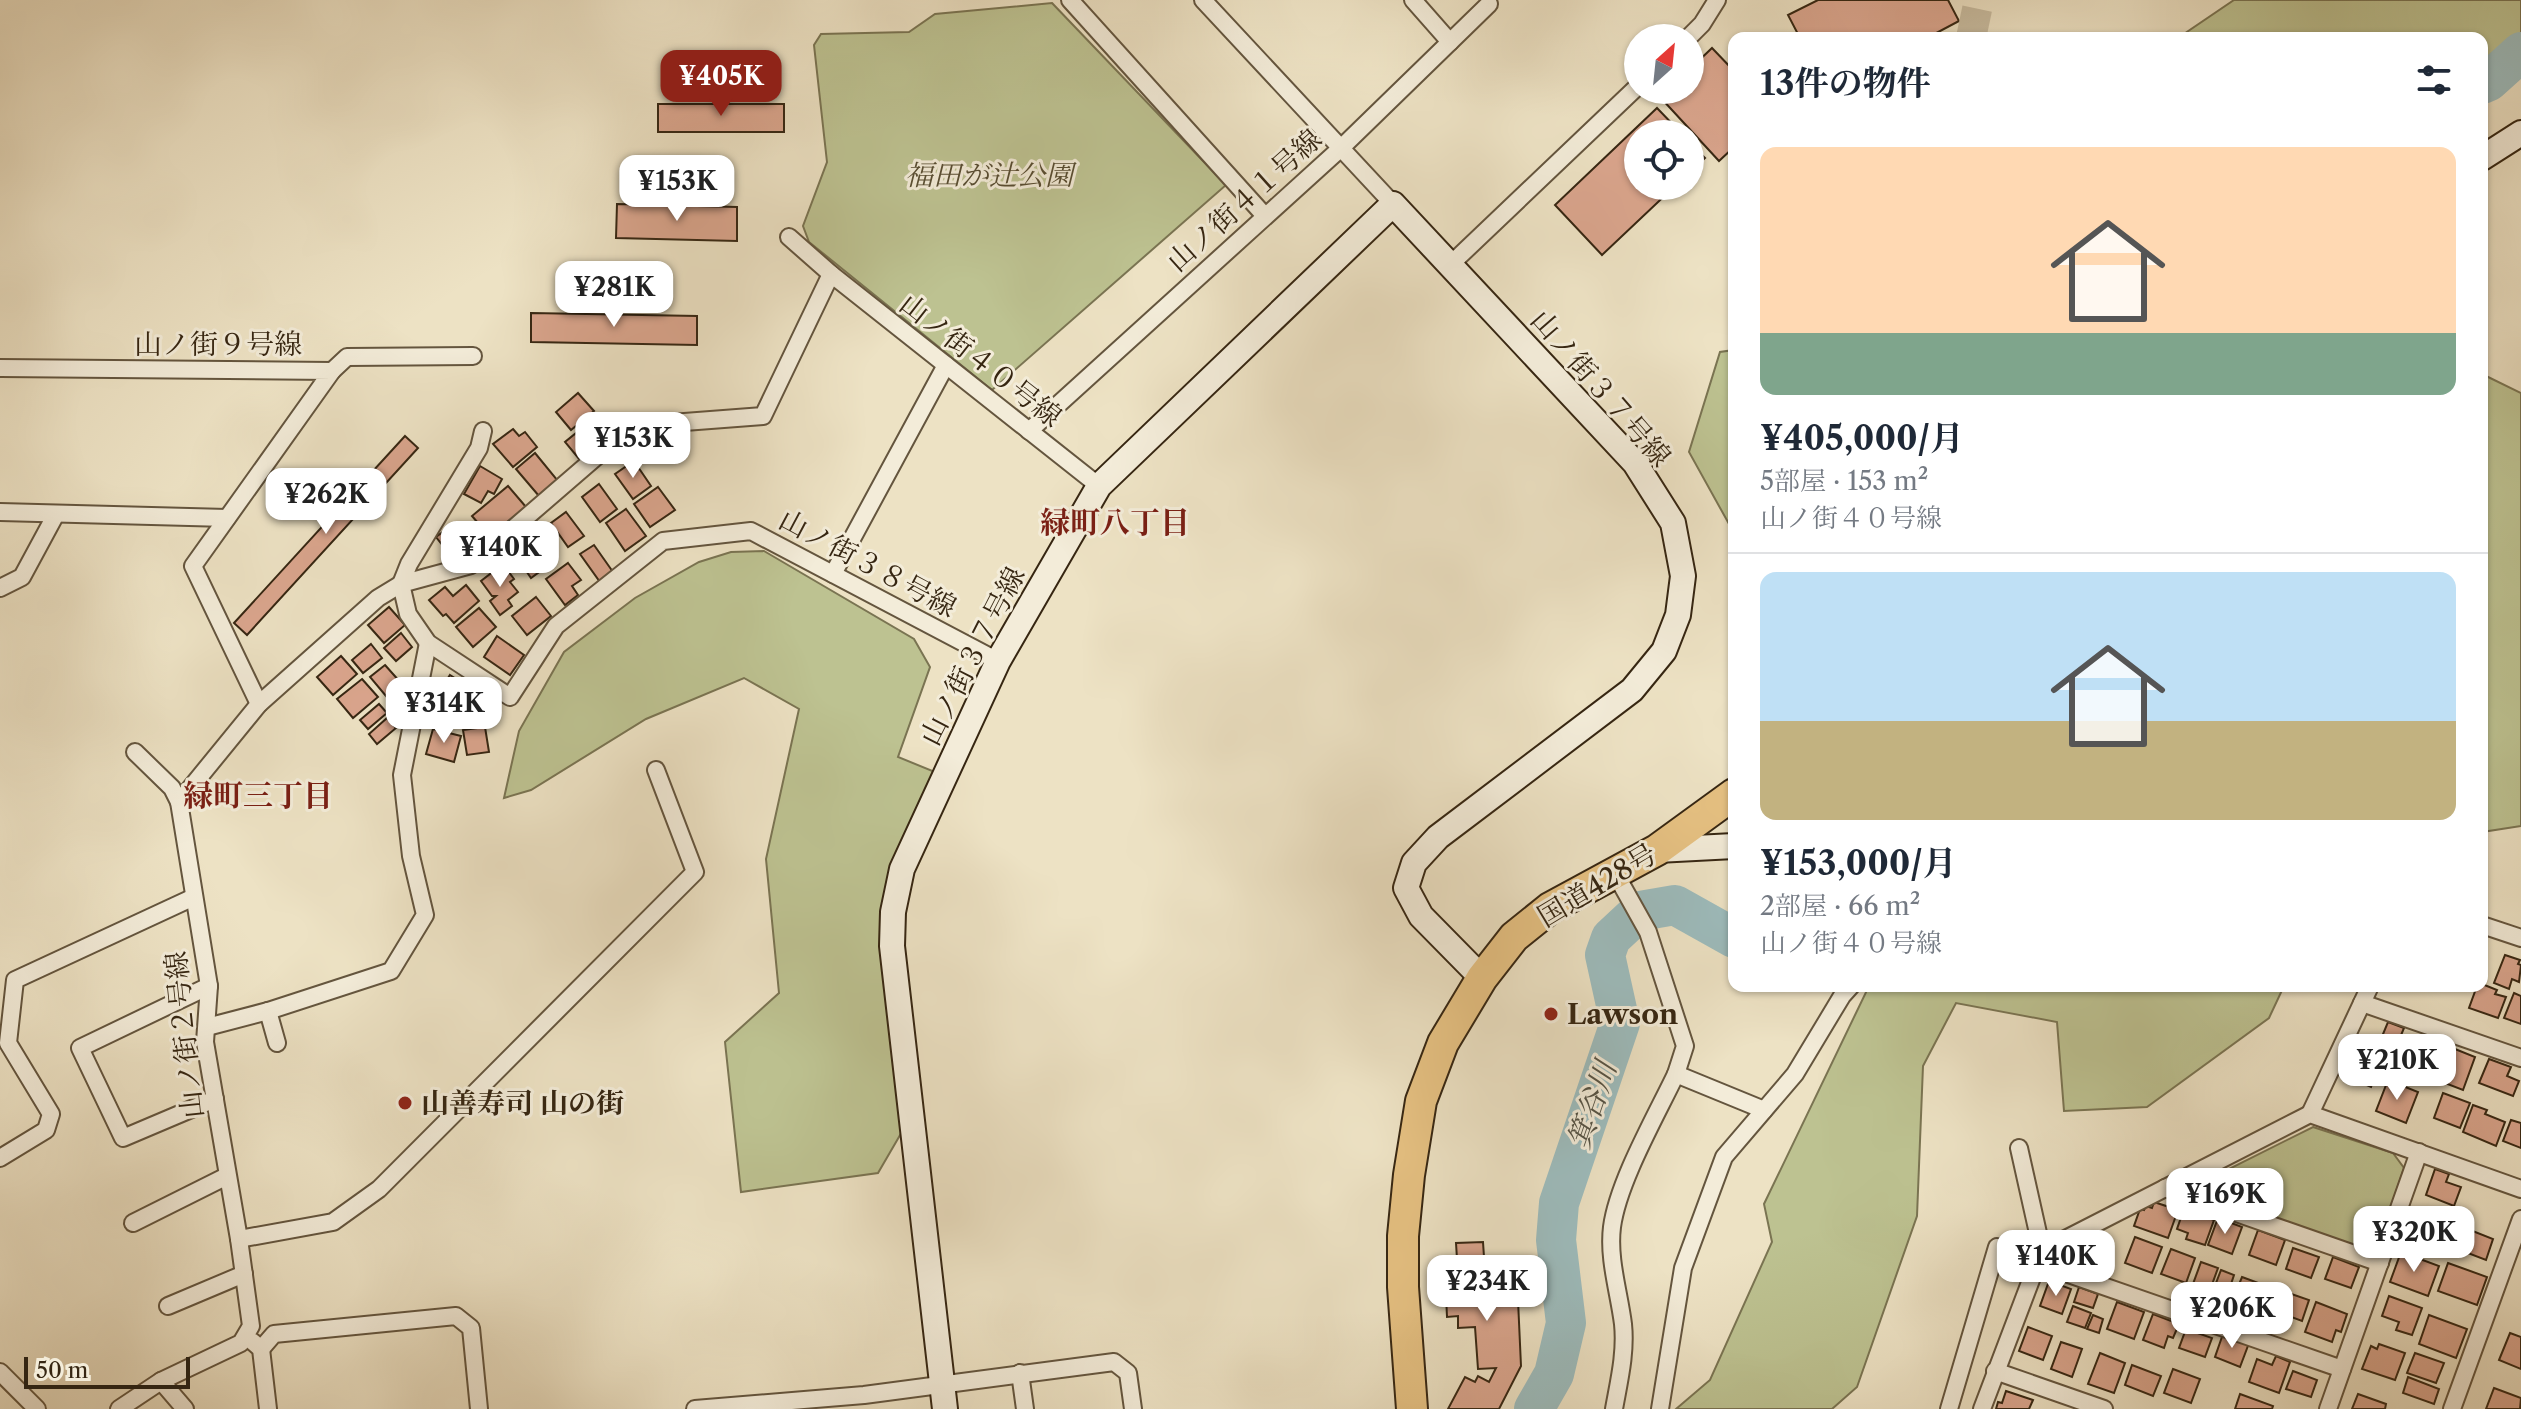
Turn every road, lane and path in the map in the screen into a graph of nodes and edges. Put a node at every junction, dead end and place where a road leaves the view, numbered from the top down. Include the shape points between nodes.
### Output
1 (1070, 0) edge
2 (1413, 0) edge
3 (1717, 0) edge
4 (1209, 2) edge
5 (1489, 4) dead end
6 (1702, 24) edge
7 (1450, 42) junction
8 (1624, 99) edge
9 (2521, 133) edge
10 (1341, 148) junction
11 (2488, 154) edge
12 (1393, 204) junction
13 (1265, 216) junction
14 (789, 237) dead end
15 (1450, 265) junction
16 (831, 274) junction
17 (473, 356) dead end
18 (946, 365) junction
19 (0, 368) edge
20 (332, 371) junction
21 (483, 431) dead end
22 (1029, 431) junction
23 (1099, 486) junction
24 (0, 512) edge
25 (56, 514) junction
26 (227, 518) junction
27 (833, 574) junction
28 (401, 584) junction
29 (0, 588) edge
30 (428, 643) junction
31 (998, 661) junction
32 (259, 704) junction
33 (135, 752) dead end
34 (656, 770) dead end
35 (1728, 798) edge
36 (179, 802) junction
37 (1728, 846) edge
38 (1657, 850) junction
39 (1621, 885) junction
40 (194, 897) junction
41 (2488, 926) edge
42 (2519, 934) edge
43 (1482, 978) junction
44 (209, 986) junction
45 (1846, 992) edge
46 (2367, 992) edge
47 (2362, 1003) junction
48 (268, 1011) junction
49 (207, 1027) junction
50 (277, 1043) dead end
51 (2521, 1058) edge
52 (1676, 1074) junction
53 (215, 1099) junction
54 (1764, 1110) junction
55 (2310, 1114) junction
56 (2019, 1148) dead end
57 (2419, 1152) junction
58 (0, 1158) edge
59 (227, 1176) junction
60 (2165, 1188) junction
61 (2521, 1189) edge
62 (2521, 1219) edge
63 (133, 1223) dead end
64 (239, 1239) junction
65 (1997, 1247) dead end
66 (2042, 1251) junction
67 (2380, 1263) junction
68 (244, 1274) junction
69 (168, 1306) dead end
70 (246, 1335) junction
71 (261, 1349) junction
72 (2342, 1369) junction
73 (1995, 1371) junction
74 (0, 1372) edge
75 (1020, 1373) junction
76 (161, 1381) junction
77 (943, 1397) edge
78 (865, 1402) edge
79 (37, 1409) edge
80 (119, 1409) edge
81 (185, 1409) edge
82 (268, 1409) edge
83 (479, 1409) edge
84 (695, 1409) edge
85 (1025, 1409) edge
86 (1133, 1409) edge
87 (1412, 1409) edge
88 (1614, 1409) edge
89 (1660, 1409) edge
90 (1949, 1409) edge
91 (1982, 1409) edge
92 (2104, 1409) edge
93 (2328, 1409) edge
94 (2452, 1409) edge

1 - 13 street
2 - 7 street
3 - 6 street
4 - 10 street, 山ノ街３７号線
5 - 7 street, 山ノ街４１号線
7 - 10 street, 山ノ街４１号線
8 - 15 street
9 - 11 street
10 - 12 street, 山ノ街３７号線
10 - 13 street, 山ノ街４１号線
12 - 15 street, 山ノ街３７号線
12 - 23 street, 山ノ街３７号線
13 - 22 street, 山ノ街４１号線
14 - 16 street, 山ノ街４０号線
15 - 43 street, 山ノ街３７号線 via 1635,463 1673,523 1683,576 1678,615 1664,651 1632,690 1438,837 1414,863 1406,888 1421,916
16 - 18 street, 山ノ街４０号線
16 - 28 street via 763,416 632,426 471,565
17 - 20 street via 347,357
18 - 22 street, 山ノ街４０号線
18 - 27 street
19 - 20 street, 山ノ街９号線
20 - 26 street, 山ノ街９号線
21 - 28 street via 479,448
22 - 23 street, 山ノ街４０号線
23 - 31 street, 山ノ街３７号線
24 - 25 street
25 - 26 street
25 - 29 street via 22,577
26 - 32 street, 山ノ街９号線 via 193,566
27 - 30 street, 山ノ街３８号線 via 751,531 663,541 556,626 510,697
27 - 31 street, 山ノ街３８号線
28 - 30 street, 山ノ街３８号線 via 408,614
28 - 32 street via 378,598
30 - 48 street via 402,775 411,856 425,915 391,971
31 - 77 street, 山ノ街３７号線 via 902,869 893,912 892,946
32 - 36 street
33 - 36 street
34 - 64 street via 695,872 379,1189 333,1222
35 - 38 highway, 国道428号
36 - 40 street, 山ノ街２号線
37 - 38 street
38 - 39 highway, 国道428号
39 - 43 highway, 国道428号 via 1550,908 1514,937
39 - 52 street via 1648,932 1685,1046
40 - 44 street, 山ノ街２号線
40 - 58 street via 15,980 8,1043 51,1114 46,1130
41 - 42 street
43 - 87 highway, 国道428号 via 1443,1043 1421,1101 1413,1146 1403,1236
44 - 49 street, 山ノ街２号線
44 - 53 street via 80,1048 123,1138
45 - 54 street via 1795,1074
46 - 47 street
47 - 51 street
47 - 55 street
48 - 49 street
48 - 50 street
49 - 53 street, 山ノ街２号線
52 - 54 street
52 - 88 street via 1623,1188 1612,1227 1623,1325
53 - 59 street, 山ノ街２号線
54 - 89 street via 1724,1157 1683,1268
55 - 57 street
55 - 60 street
56 - 66 street
57 - 61 street
57 - 67 street
59 - 63 street
59 - 64 street, 山ノ街２号線
60 - 66 street
60 - 67 street
62 - 94 street
64 - 68 street, 山ノ街２号線
65 - 90 street
66 - 72 street via 2057,1270
66 - 73 street
67 - 72 street
68 - 69 street
68 - 70 street, 山ノ街２号線 via 251,1326
70 - 71 street
70 - 76 street via 241,1343
71 - 82 street
71 - 83 street via 274,1334 456,1316 471,1328
72 - 93 street
73 - 91 street
73 - 92 street
74 - 79 street
75 - 77 street
75 - 85 street
75 - 86 street via 1114,1362 1128,1373
76 - 80 street
76 - 81 street
77 - 78 street
78 - 84 street

